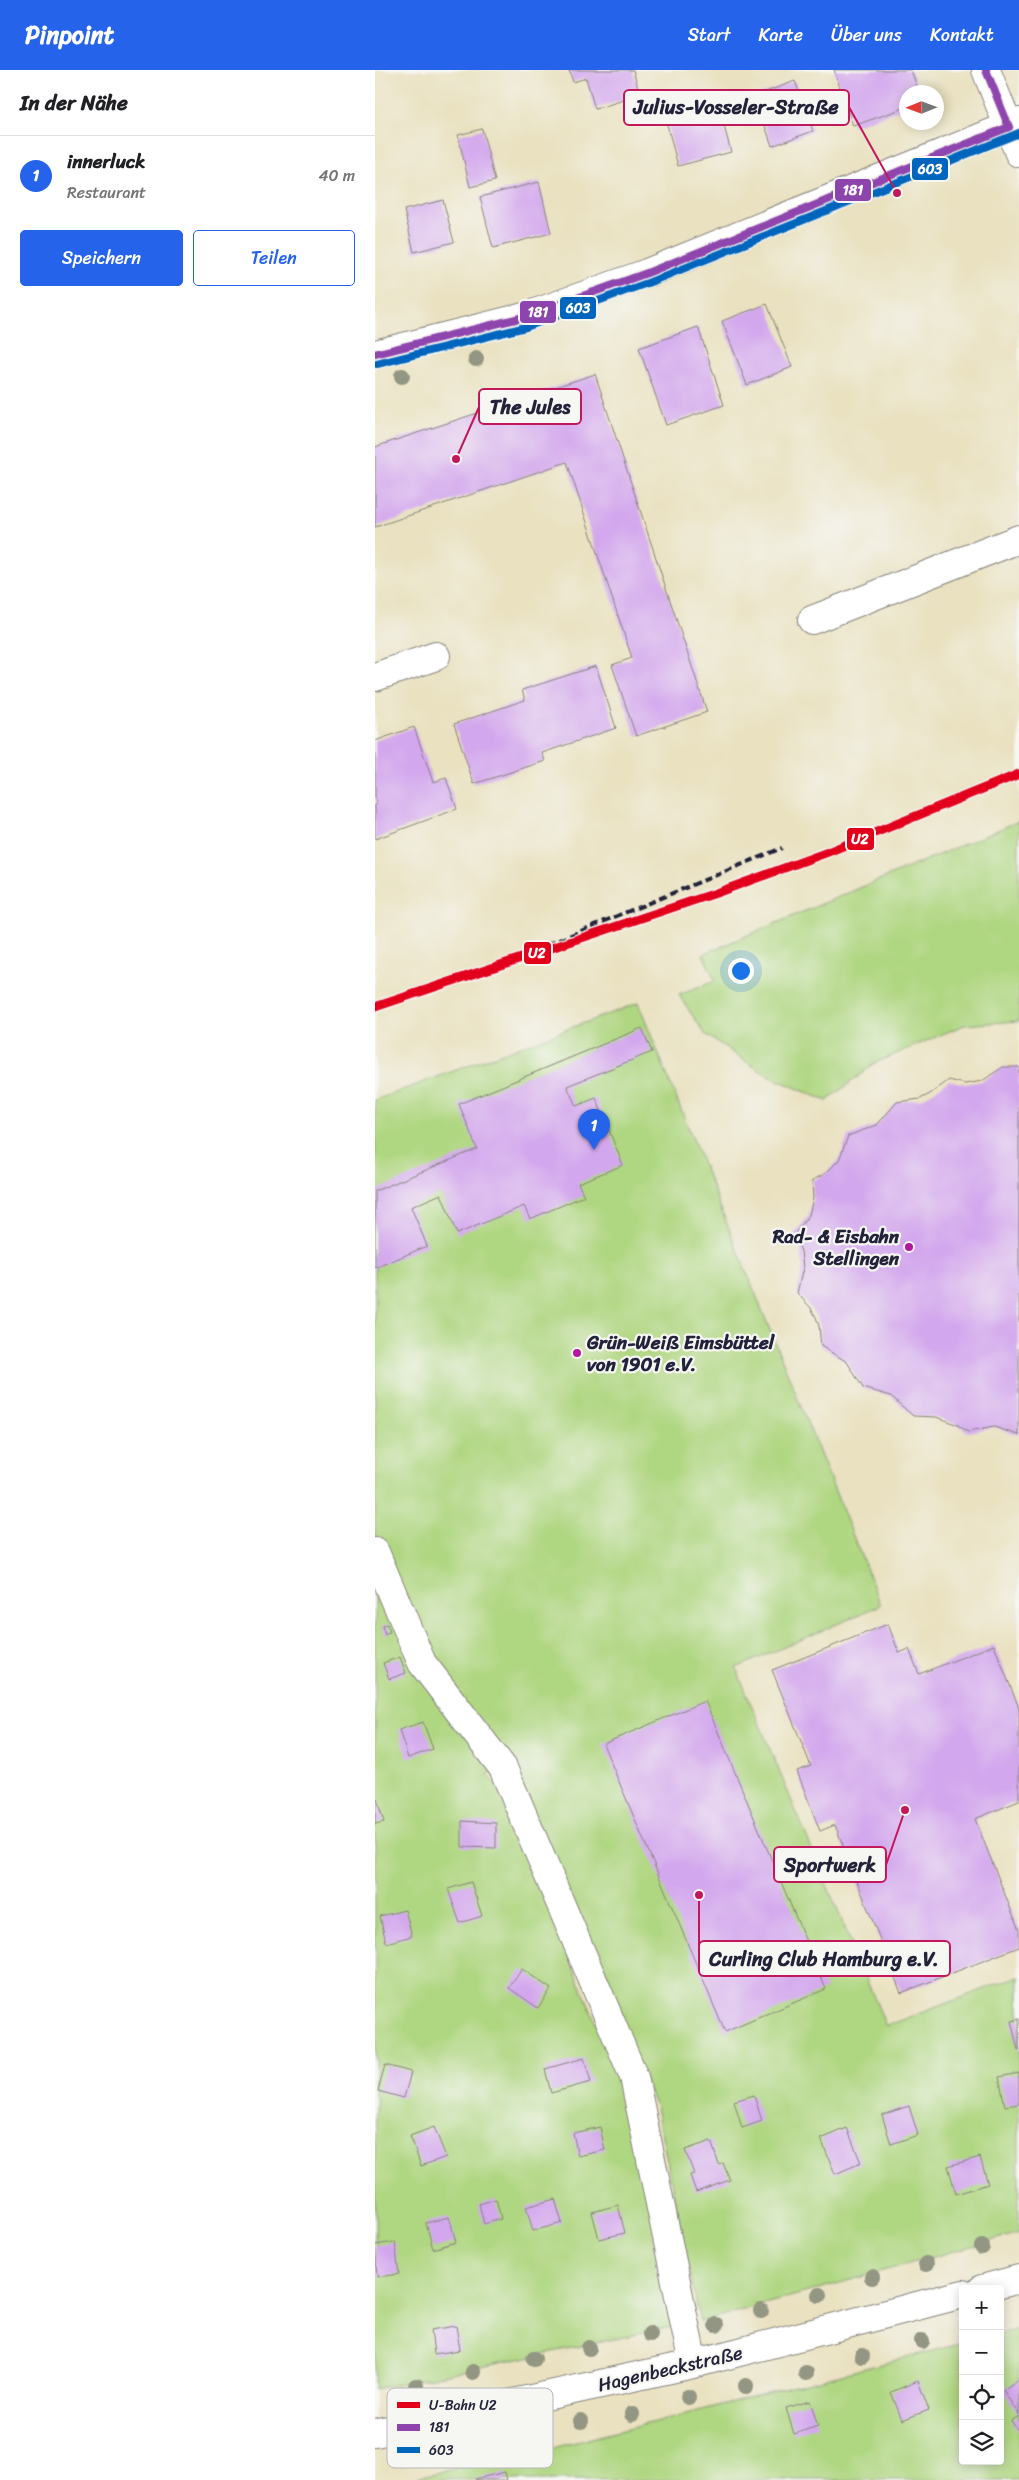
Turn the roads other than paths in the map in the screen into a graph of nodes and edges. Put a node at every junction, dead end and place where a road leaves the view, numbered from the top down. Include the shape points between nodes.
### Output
1 (986, 70) edge
2 (1014, 124) edge
3 (1019, 153) edge
4 (375, 354) edge
5 (1019, 539) edge
6 (812, 620) dead end
7 (436, 656) dead end
8 (375, 677) edge
9 (375, 1552) edge
10 (1019, 2279) edge
11 (997, 2285) edge
12 (959, 2295) edge
13 (693, 2364) junction
14 (553, 2394) edge

1 - 2 street
2 - 3 street
2 - 4 street via 647,272 524,317
5 - 6 street
7 - 8 street
9 - 13 street via 422,1662 503,1768 634,2077
10 - 11 street
12 - 13 street, Hagenbeckstraße
13 - 14 street, Hagenbeckstraße

